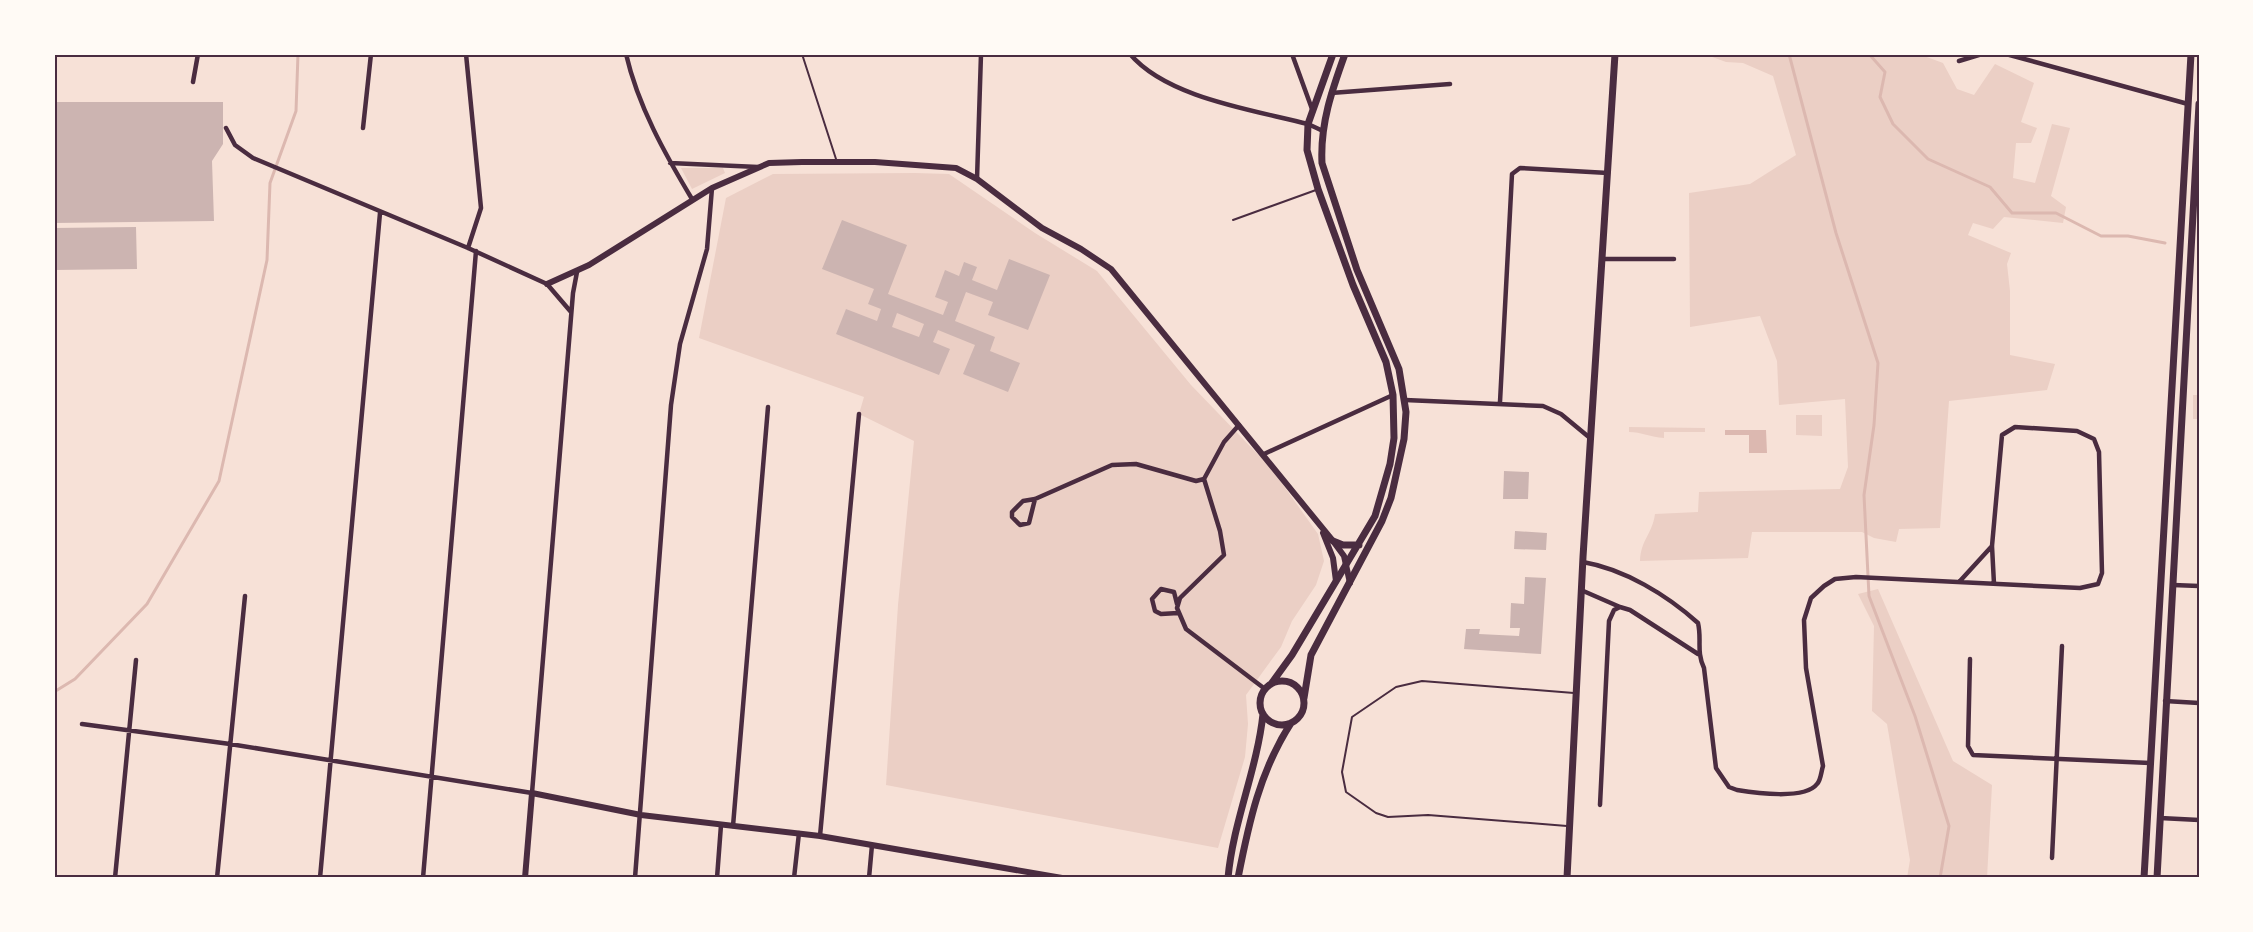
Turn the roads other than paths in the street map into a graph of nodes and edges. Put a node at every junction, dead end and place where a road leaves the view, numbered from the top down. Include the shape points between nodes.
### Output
1 (198, 54) edge
2 (371, 54) edge
3 (466, 54) edge
4 (626, 54) edge
5 (802, 54) edge
6 (981, 54) edge
7 (1130, 54) edge
8 (1292, 54) edge
9 (1333, 54) edge
10 (1345, 54) edge
11 (1615, 54) edge
12 (1982, 54) edge
13 (2006, 54) edge
14 (2191, 54) edge
15 (1959, 61) dead end
16 (193, 82) dead end
17 (1450, 84) dead end
18 (1331, 93) junction
19 (2188, 104) junction
20 (2199, 104) edge
21 (1312, 109) junction
22 (2199, 117) edge
23 (1308, 124) junction
24 (226, 128) dead end
25 (363, 128) dead end
26 (1323, 131) junction
27 (837, 162) junction
28 (670, 164) junction
29 (758, 167) junction
30 (1608, 173) junction
31 (977, 179) junction
32 (712, 189) junction
33 (1318, 189) junction
34 (692, 200) junction
35 (380, 213) junction
36 (1233, 220) dead end
37 (468, 248) junction
38 (476, 251) junction
39 (1603, 259) junction
40 (1674, 259) dead end
41 (577, 272) junction
42 (547, 284) junction
43 (573, 314) junction
44 (1393, 395) junction
45 (1405, 400) junction
46 (1500, 402) junction
47 (768, 407) dead end
48 (859, 414) dead end
49 (1239, 425) junction
50 (1590, 438) junction
51 (1264, 454) junction
52 (1204, 479) junction
53 (1035, 499) junction
54 (1322, 530) junction
55 (1333, 541) junction
56 (1359, 544) junction
57 (1992, 546) junction
58 (1583, 562) junction
59 (1346, 565) junction
60 (1336, 581) junction
61 (1959, 582) junction
62 (1350, 583) junction
63 (1994, 584) junction
64 (2173, 585) junction
65 (2199, 586) edge
66 (1581, 590) junction
67 (245, 597) dead end
68 (1177, 604) junction
69 (1620, 608) junction
70 (1178, 613) junction
71 (2062, 646) dead end
72 (1698, 654) junction
73 (1970, 659) dead end
74 (136, 660) dead end
75 (1268, 686) junction
76 (1576, 693) junction
77 (1304, 698) junction
78 (2165, 701) junction
79 (2199, 703) edge
80 (1263, 714) junction
81 (1291, 723) junction
82 (82, 724) dead end
83 (131, 731) junction
84 (230, 744) junction
85 (2056, 761) junction
86 (332, 762) junction
87 (2150, 763) junction
88 (432, 777) junction
89 (532, 794) junction
90 (1600, 805) dead end
91 (641, 815) junction
92 (2160, 818) junction
93 (2199, 820) edge
94 (721, 825) junction
95 (733, 826) junction
96 (1570, 826) junction
97 (799, 833) junction
98 (820, 836) junction
99 (872, 845) junction
100 (2052, 858) dead end
101 (1025, 875) edge
102 (115, 878) edge
103 (217, 878) edge
104 (320, 878) edge
105 (423, 878) edge
106 (525, 878) edge
107 (635, 878) edge
108 (717, 878) edge
109 (794, 878) edge
110 (869, 878) edge
111 (1062, 878) edge
112 (1228, 878) edge
113 (1238, 878) edge
114 (1567, 878) edge
115 (2144, 878) edge
116 (2157, 878) edge

1 - 16 street
2 - 25 street
3 - 37 street via 481,208
4 - 28 street
5 - 27 lane
6 - 31 street
7 - 23 street via 1183,89
8 - 21 street
9 - 21 main road
10 - 18 main road
11 - 30 main road
12 - 15 street
13 - 19 street
14 - 19 main road
17 - 18 street
18 - 26 main road
19 - 87 main road
20 - 22 main road
21 - 23 main road
22 - 64 main road
23 - 26 street
23 - 33 main road via 1307,150
24 - 35 street via 235,145 253,158
26 - 45 main road via 1324,177 1357,270 1395,359
27 - 29 street
27 - 31 street via 946,166
28 - 29 street
28 - 34 street
29 - 32 street
30 - 39 main road
30 - 46 street via 1520,168 1512,174
31 - 49 street via 1042,228 1111,269
32 - 34 street
32 - 91 street via 706,249 680,344 671,405
33 - 36 lane
33 - 44 main road via 1386,362
34 - 41 street
35 - 37 street
35 - 86 street
37 - 38 street
38 - 42 street
38 - 88 street
39 - 40 street
39 - 50 main road
41 - 42 street
41 - 43 street
42 - 43 street
43 - 89 street
44 - 51 street
44 - 56 main road via 1390,464 1375,516
45 - 46 street
45 - 62 main road via 1404,439 1391,498
46 - 50 street via 1543,406 1561,414
47 - 95 street
48 - 98 street
49 - 51 street
49 - 52 street via 1224,442
50 - 58 main road
51 - 54 street
52 - 53 street via 1196,481 1136,464 1112,465
52 - 68 street via 1224,555
53 - 53 street via 1023,501 1012,512 1020,525 1029,523
54 - 55 street
54 - 60 street via 1333,558
55 - 56 main road
55 - 59 street
56 - 59 main road
57 - 61 street
57 - 63 street
57 - 63 street via 2000,441 2006,431 2015,427 2077,431 2094,439 2099,452 2102,573 2098,584 2080,588
58 - 66 main road
58 - 72 street via 1602,565 1648,587 1698,623
59 - 60 main road
59 - 62 street
60 - 75 main road via 1292,655
61 - 63 street
61 - 72 street via 1835,579 1811,598 1804,620 1806,668 1822,754 1820,782 1809,790 1790,794 1744,791 1729,787 1723,780 1712,751 1704,668
62 - 77 main road via 1311,655
64 - 65 street
64 - 78 main road
66 - 69 street
66 - 76 main road
67 - 84 street
68 - 70 street
68 - 70 street via 1174,592 1168,590 1161,589 1152,599 1155,611
69 - 72 street via 1642,616
69 - 90 street via 1614,610 1609,621
70 - 75 street via 1186,629
71 - 85 street
73 - 85 street via 1971,753 1981,757
74 - 83 street
75 - 77 main road via 1291,682
75 - 80 main road via 1260,701
76 - 96 main road
76 - 96 lane via 1407,683 1352,717 1342,772 1346,792 1384,816 1428,815
77 - 81 main road via 1303,710
78 - 79 street
78 - 92 main road
80 - 81 main road via 1276,724
80 - 112 main road via 1236,826
81 - 113 main road via 1264,774 1248,825
82 - 83 street
83 - 84 street
83 - 102 street
84 - 86 street
84 - 103 street
85 - 87 street
85 - 100 street
86 - 88 street
86 - 104 street
87 - 115 main road
88 - 89 street
88 - 105 street
89 - 91 street
89 - 106 street
91 - 94 street
91 - 107 street
92 - 93 street
92 - 116 main road
94 - 95 street
94 - 108 street
95 - 97 street
96 - 114 main road
97 - 98 street
97 - 109 street
98 - 99 street
99 - 101 street
99 - 110 street
101 - 111 street

